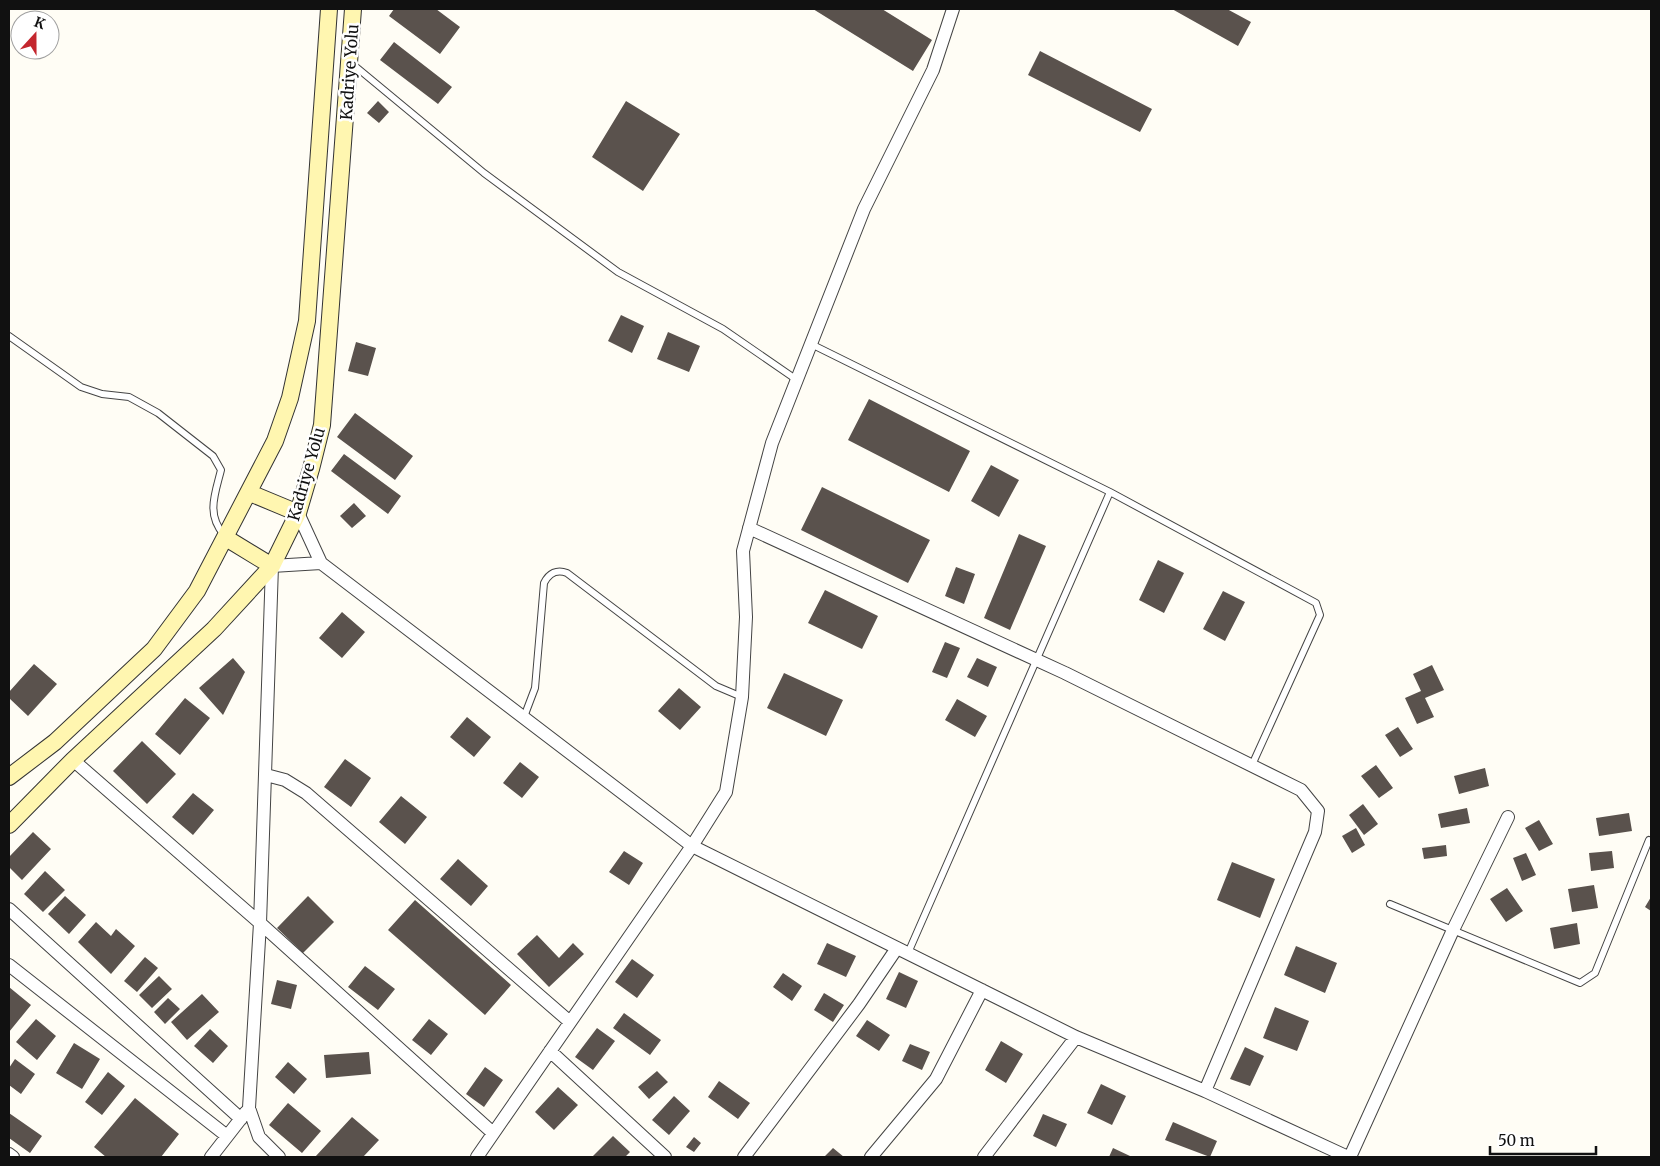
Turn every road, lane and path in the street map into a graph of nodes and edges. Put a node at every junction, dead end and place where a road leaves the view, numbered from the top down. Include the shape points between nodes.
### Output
1 (329, 9) edge
2 (353, 9) edge
3 (953, 9) edge
4 (349, 62) junction
5 (9, 336) edge
6 (811, 344) junction
7 (797, 380) junction
8 (1110, 492) junction
9 (250, 493) junction
10 (298, 513) junction
11 (749, 528) junction
12 (226, 538) junction
13 (321, 563) junction
14 (272, 566) junction
15 (1037, 661) junction
16 (742, 697) junction
17 (524, 718) junction
18 (73, 760) junction
19 (1252, 765) junction
20 (266, 775) junction
21 (9, 777) edge
22 (1508, 817) dead end
23 (9, 825) edge
24 (1650, 840) dead end
25 (692, 846) junction
26 (1390, 904) dead end
27 (9, 909) edge
28 (260, 923) junction
29 (1453, 930) junction
30 (903, 951) junction
31 (9, 965) edge
32 (982, 990) junction
33 (570, 1022) junction
34 (1076, 1037) junction
35 (550, 1051) junction
36 (1205, 1091) junction
37 (250, 1108) junction
38 (241, 1119) junction
39 (493, 1133) junction
40 (227, 1136) junction
41 (9, 1154) edge
42 (13, 1157) edge
43 (211, 1157) edge
44 (279, 1157) edge
45 (477, 1157) edge
46 (665, 1157) edge
47 (744, 1157) edge
48 (871, 1157) edge
49 (985, 1157) edge
50 (1349, 1157) edge

1 - 9 main road, Kadriye Yolu via 307,321 290,398
2 - 4 main road, Kadriye Yolu
3 - 6 street via 933,70 864,209
4 - 7 lane via 484,173 618,272 723,329
4 - 10 main road, Kadriye Yolu via 322,425
5 - 12 lane via 80,387 129,397 158,413 213,456 221,470 214,500 214,524
6 - 7 street
6 - 8 lane
7 - 11 street via 772,443
8 - 15 lane
8 - 19 lane via 1316,603 1320,615
9 - 10 main road
9 - 12 main road, Kadriye Yolu
10 - 13 street
10 - 14 main road, Kadriye Yolu
11 - 15 street
11 - 16 street via 743,551 746,617
12 - 14 main road
12 - 21 main road, Kadriye Yolu via 197,591 154,649 55,742
13 - 14 street
13 - 17 street
14 - 18 main road, Kadriye Yolu via 214,629
14 - 20 street
15 - 19 street
15 - 30 lane
16 - 17 lane via 716,686 567,573 557,571 544,583 535,688
16 - 25 street via 726,792
17 - 25 street
18 - 23 main road, Kadriye Yolu
18 - 28 street
19 - 36 street via 1301,790 1318,810 1315,832
20 - 28 street
20 - 33 street via 285,780 306,793
22 - 29 street
24 - 29 lane via 1595,973 1580,983
25 - 30 street
25 - 33 street
26 - 29 lane
27 - 38 street
28 - 37 street
28 - 39 street
29 - 50 street
30 - 32 street
30 - 47 street
31 - 40 street
32 - 34 street
32 - 48 street via 936,1078
33 - 35 street
34 - 36 street
34 - 49 street
35 - 39 street
35 - 46 street
36 - 50 street
37 - 38 street
37 - 44 street via 259,1137
38 - 40 street
39 - 45 street
40 - 43 street
41 - 42 street

